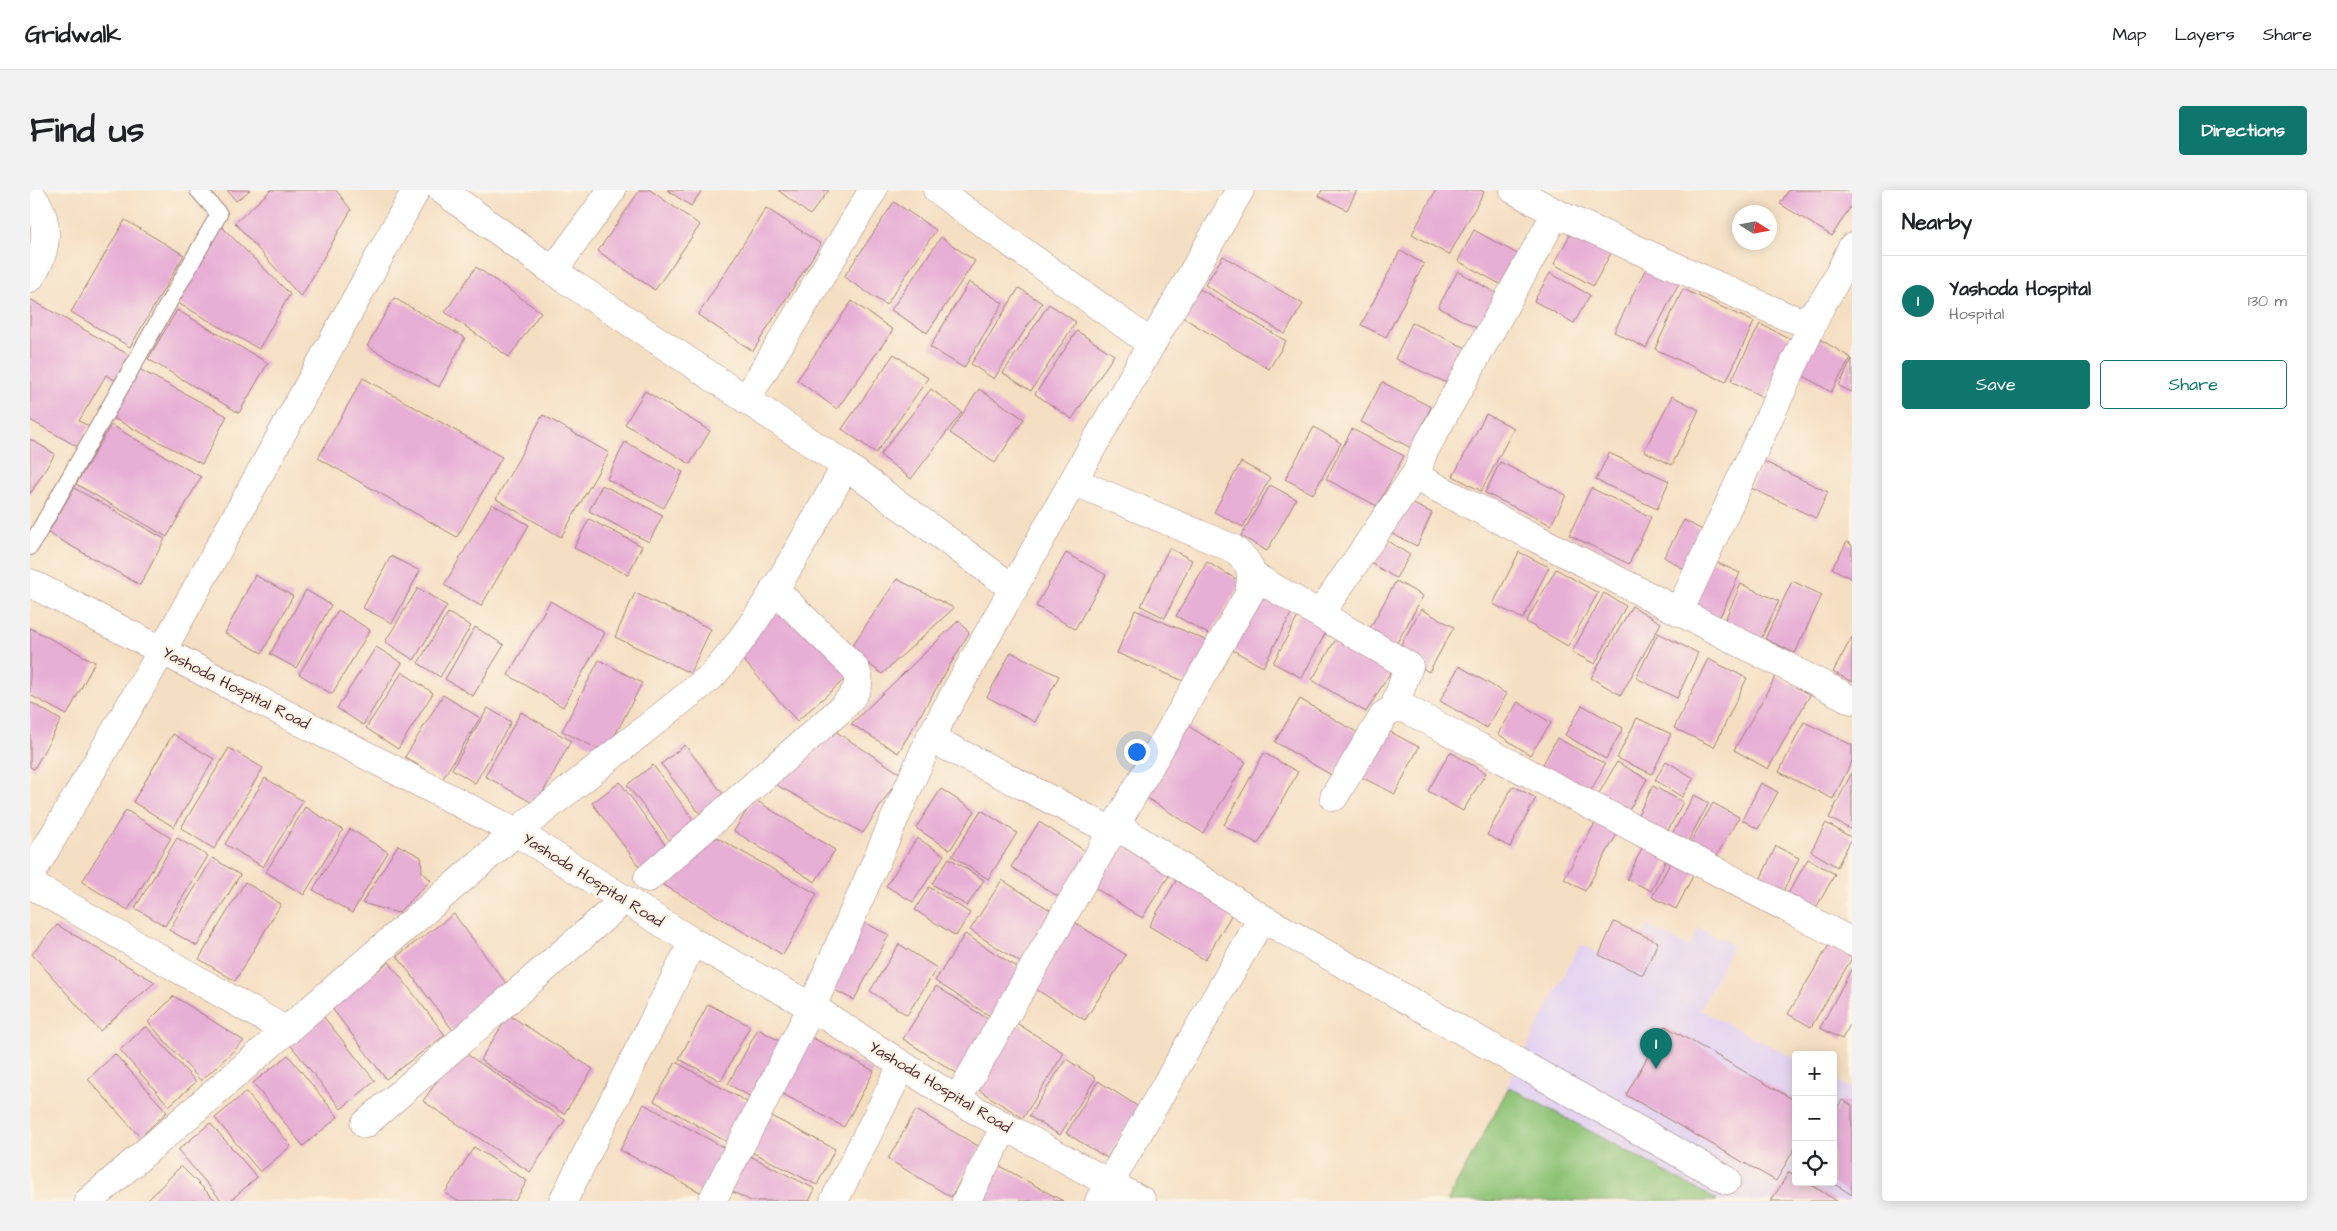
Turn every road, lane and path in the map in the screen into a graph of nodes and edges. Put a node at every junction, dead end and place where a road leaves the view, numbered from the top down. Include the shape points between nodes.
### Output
1 (198, 190) edge
2 (416, 190) edge
3 (442, 190) edge
4 (612, 190) edge
5 (873, 190) edge
6 (937, 190) edge
7 (1240, 190) edge
8 (1514, 190) edge
9 (30, 194) edge
10 (1556, 213) junction
11 (1852, 247) edge
12 (553, 271) junction
13 (30, 278) edge
14 (1820, 308) junction
15 (1152, 344) junction
16 (746, 400) junction
17 (846, 466) junction
18 (1417, 472) junction
19 (1073, 481) junction
20 (30, 548) edge
21 (1252, 575) junction
22 (30, 583) edge
23 (774, 589) junction
24 (1014, 589) junction
25 (1679, 612) junction
26 (1320, 614) junction
27 (162, 651) junction
28 (1852, 700) edge
29 (1394, 708) junction
30 (930, 738) junction
31 (1334, 797) dead end
32 (1112, 831) junction
33 (516, 832) junction
34 (30, 876) edge
35 (648, 878) dead end
36 (30, 884) edge
37 (624, 900) junction
38 (1262, 918) junction
39 (693, 942) junction
40 (1852, 942) edge
41 (812, 1007) junction
42 (287, 1031) junction
43 (902, 1066) junction
44 (957, 1100) junction
45 (364, 1124) dead end
46 (1005, 1126) junction
47 (1727, 1180) dead end
48 (1103, 1192) edge
49 (89, 1201) edge
50 (563, 1201) edge
51 (712, 1201) edge
52 (834, 1201) edge
53 (966, 1201) edge
54 (1142, 1201) edge

1 - 20 lane via 219,214
2 - 27 street
3 - 12 street
4 - 12 street
5 - 16 street
6 - 15 street
7 - 15 street
8 - 10 street
9 - 13 street via 44,218 46,239
10 - 14 street via 1785,316 1799,320
10 - 18 street via 1423,453
11 - 14 street
12 - 16 street
14 - 25 street
15 - 19 street
16 - 17 street
17 - 23 street
17 - 24 street
18 - 25 street via 1420,479 1429,484
18 - 26 street
19 - 21 street via 1232,548 1247,560
19 - 24 street
21 - 26 street
21 - 32 street via 1249,594
22 - 27 street, Yashoda Hospital Road
23 - 33 street via 738,646 712,676
23 - 35 street via 853,666 860,680 857,687 840,710
24 - 30 street
25 - 28 street
26 - 29 street via 1409,666
27 - 33 street, Yashoda Hospital Road
27 - 34 street
29 - 31 street via 1384,716
29 - 40 street via 1414,713
30 - 32 street
30 - 41 street
32 - 38 street via 1128,833
32 - 44 street
33 - 37 street, Yashoda Hospital Road
33 - 42 street
36 - 42 street
37 - 39 street, Yashoda Hospital Road
37 - 45 street
38 - 47 street
38 - 48 street
39 - 41 street, Yashoda Hospital Road
39 - 50 street
41 - 43 street, Yashoda Hospital Road
41 - 51 street
42 - 49 street
43 - 44 street, Yashoda Hospital Road
43 - 52 street
44 - 46 street, Yashoda Hospital Road
46 - 48 street, Yashoda Hospital Road
46 - 53 street
48 - 54 street, Yashoda Hospital Road

